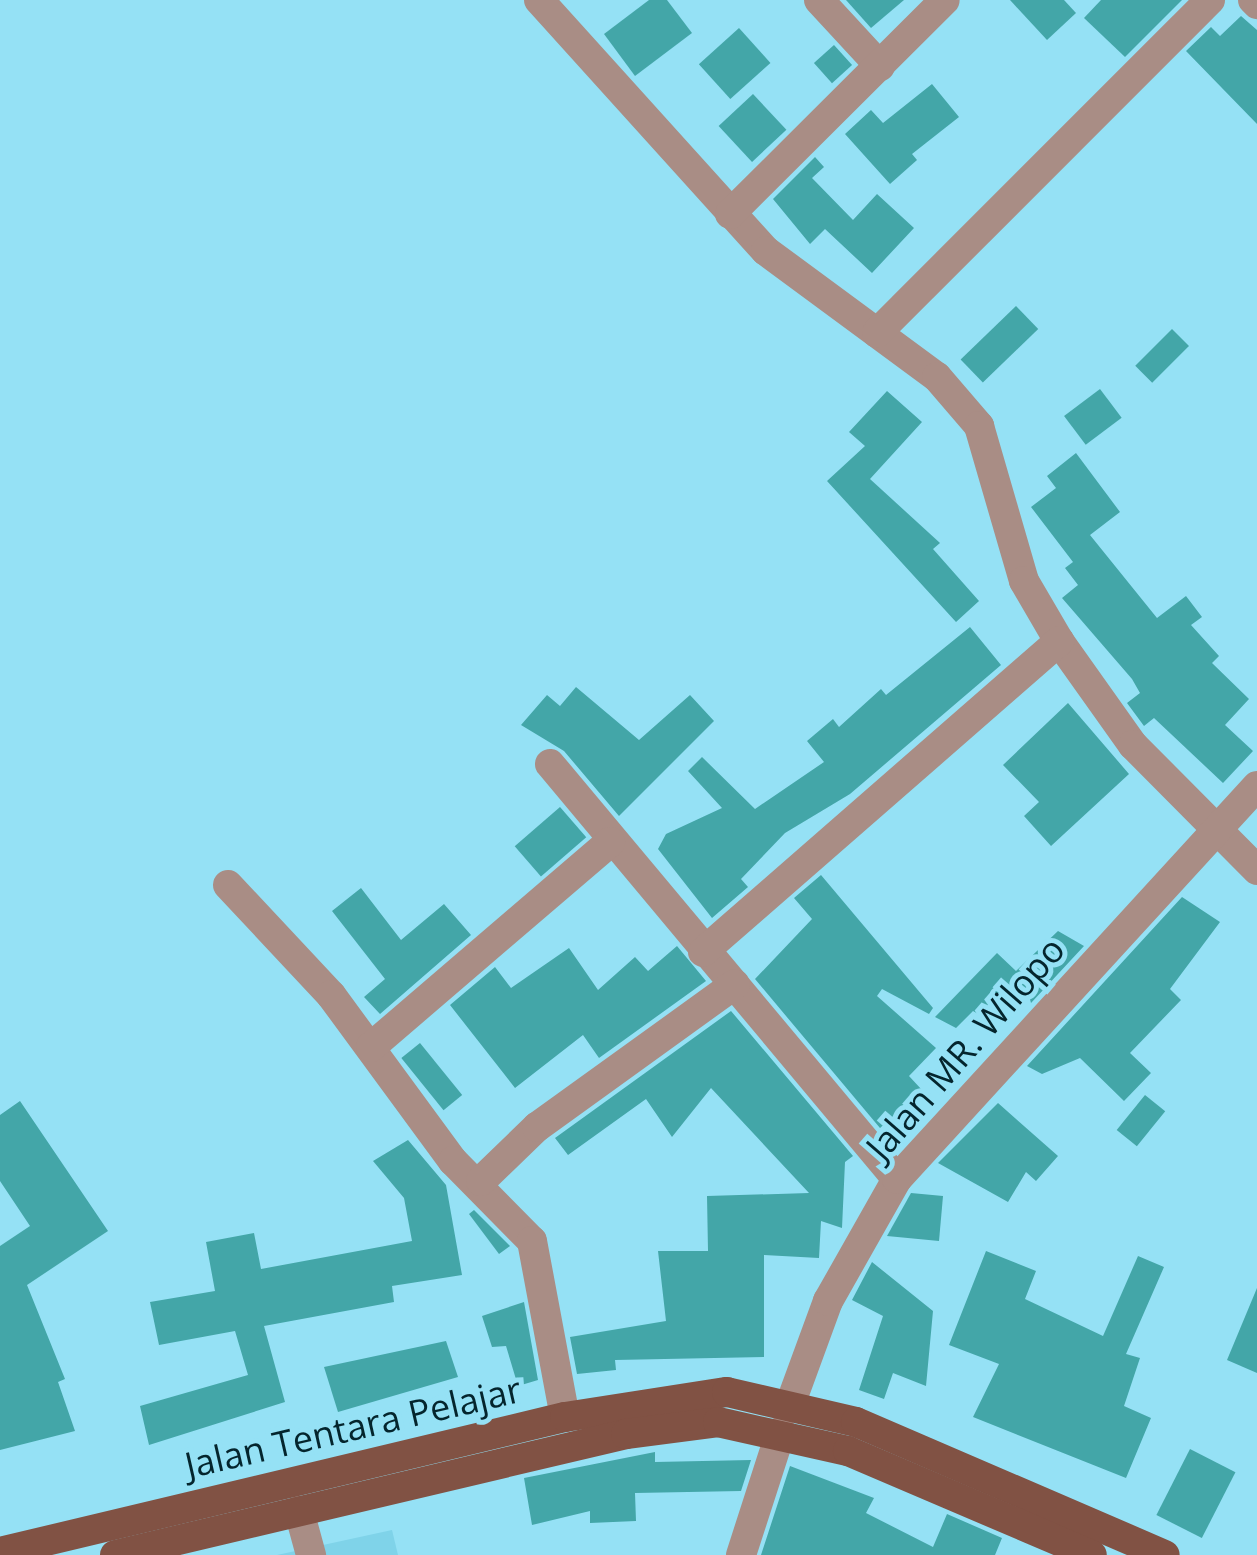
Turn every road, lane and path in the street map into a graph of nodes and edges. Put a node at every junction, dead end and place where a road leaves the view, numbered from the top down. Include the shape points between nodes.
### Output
1 (539, 0) edge
2 (819, 0) edge
3 (946, 0) edge
4 (1210, 0) edge
5 (880, 65) junction
6 (730, 214) junction
7 (877, 334) junction
8 (1058, 641) junction
9 (550, 764) dead end
10 (1257, 786) edge
11 (1211, 830) junction
12 (610, 842) junction
13 (1257, 870) edge
14 (228, 885) dead end
15 (703, 952) junction
16 (735, 984) junction
17 (371, 1047) junction
18 (897, 1179) junction
19 (482, 1181) junction
20 (565, 1417) junction
21 (786, 1417) junction
22 (299, 1511) junction
23 (0, 1552) edge
24 (115, 1555) edge
25 (311, 1555) edge
26 (741, 1555) edge
27 (1092, 1555) edge
28 (1165, 1555) edge

1 - 6 street
2 - 5 street
3 - 5 street
4 - 7 street
5 - 6 street
6 - 7 street
7 - 8 street via 938,377 979,426 1024,581
8 - 11 street via 1132,745
8 - 15 street
9 - 12 street
10 - 11 street, Jalan MR. Wilopo
11 - 13 street
11 - 18 street, Jalan MR. Wilopo
12 - 15 street
12 - 17 street
14 - 17 street
15 - 16 street
16 - 18 street
16 - 19 street via 537,1127
17 - 19 street via 453,1161
18 - 21 street, Jalan MR. Wilopo via 829,1301
19 - 20 street via 532,1240
20 - 21 main road, Jalan Tentara Pelajar via 727,1392
20 - 23 main road, Jalan Tentara Pelajar
21 - 22 main road, Jalan Tentara Pelajar via 626,1434
21 - 26 street, Jalan MR. Wilopo
21 - 27 main road
21 - 28 main road via 856,1422
22 - 24 main road, Jalan Tentara Pelajar
22 - 25 street

